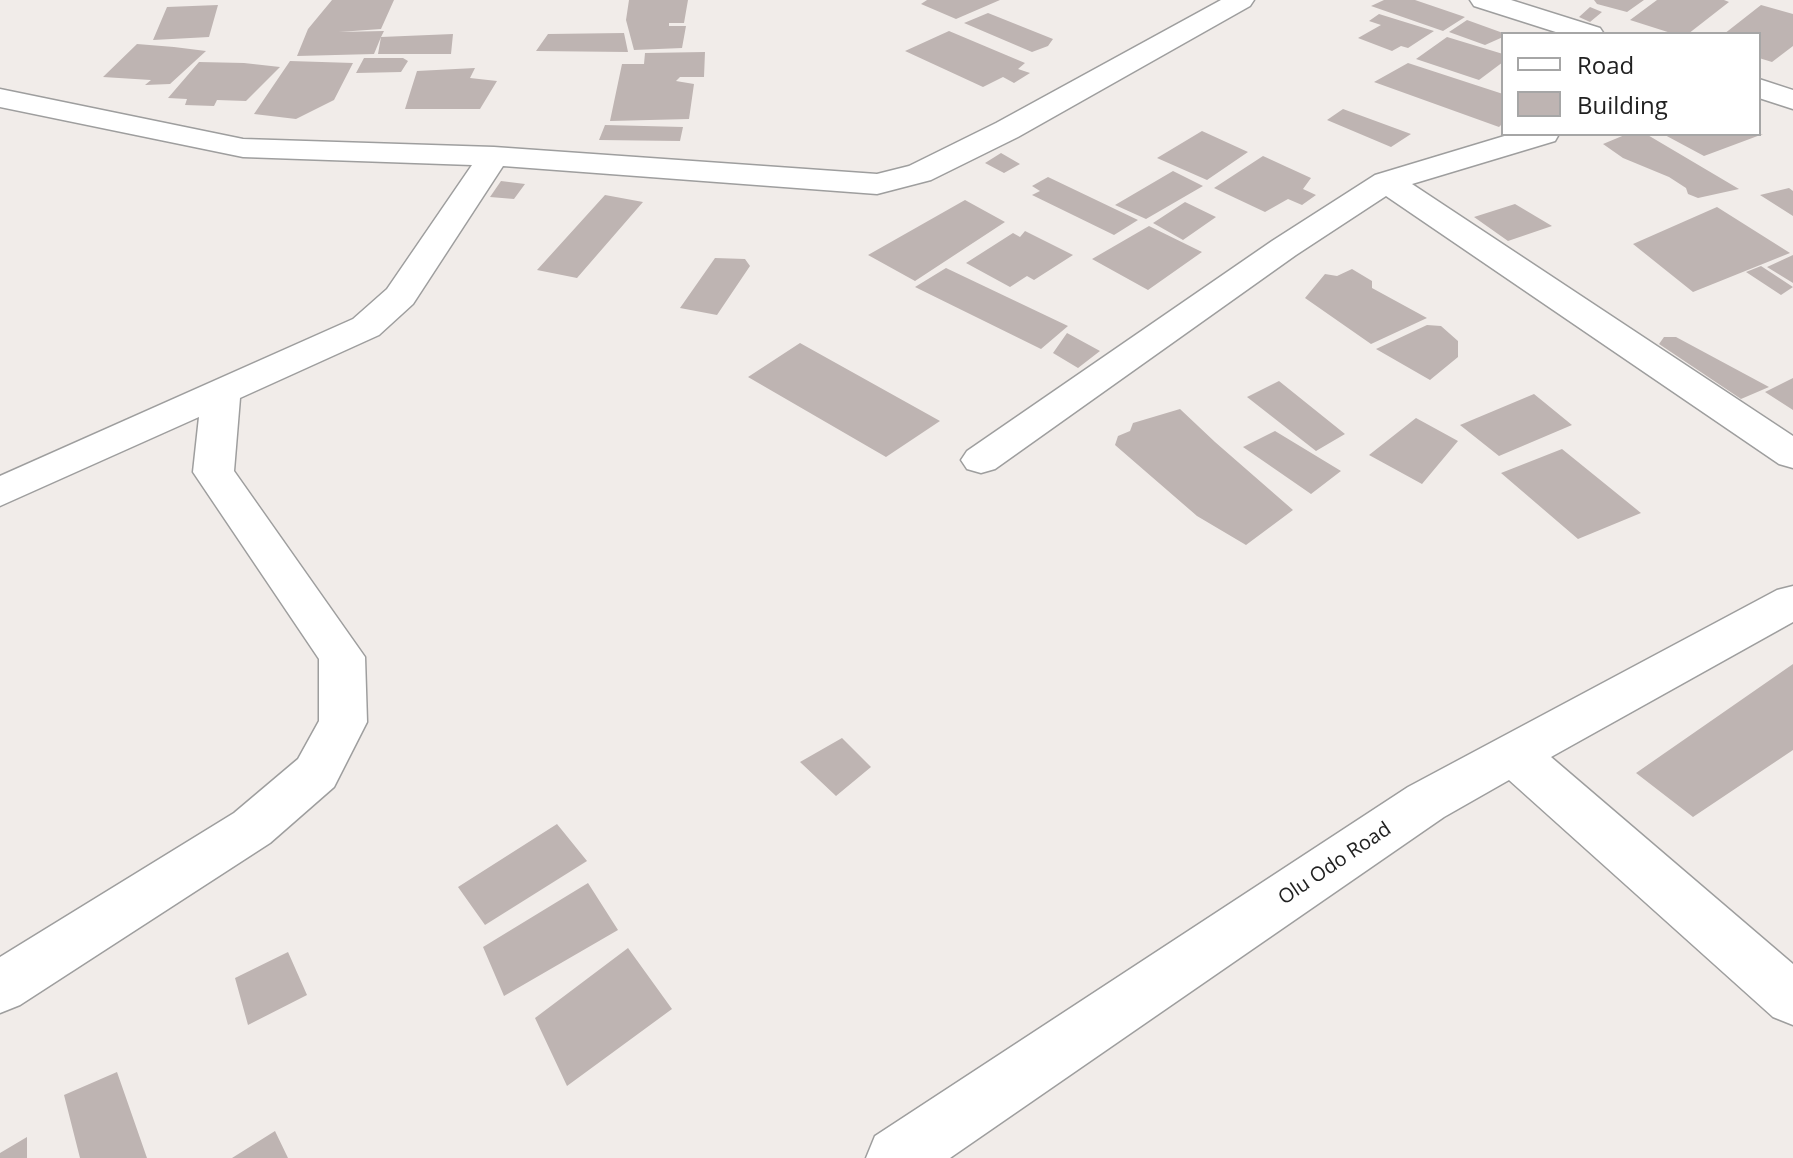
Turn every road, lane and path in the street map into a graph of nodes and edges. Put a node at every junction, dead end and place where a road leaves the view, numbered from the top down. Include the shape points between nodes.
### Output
1 (1241, 0) edge
2 (1483, 0) edge
3 (1584, 32) edge
4 (1761, 89) edge
5 (0, 98) edge
6 (1793, 100) edge
7 (1537, 136) edge
8 (494, 156) junction
9 (1386, 182) junction
10 (221, 392) junction
11 (1793, 455) edge
12 (981, 460) dead end
13 (0, 492) edge
14 (1793, 602) edge
15 (1514, 755) junction
16 (0, 987) edge
17 (1793, 999) edge
18 (897, 1158) edge

1 - 8 street via 1007,130 920,173 877,184
2 - 3 street
4 - 6 street
5 - 8 street via 243,148
7 - 9 street
8 - 10 street via 400,296 366,327
9 - 11 street
9 - 12 street
10 - 13 street
10 - 16 street via 213,472 342,657 343,722 316,773 252,828
14 - 15 street, Olu Odo Road
15 - 17 street
15 - 18 street, Olu Odo Road via 1426,802

